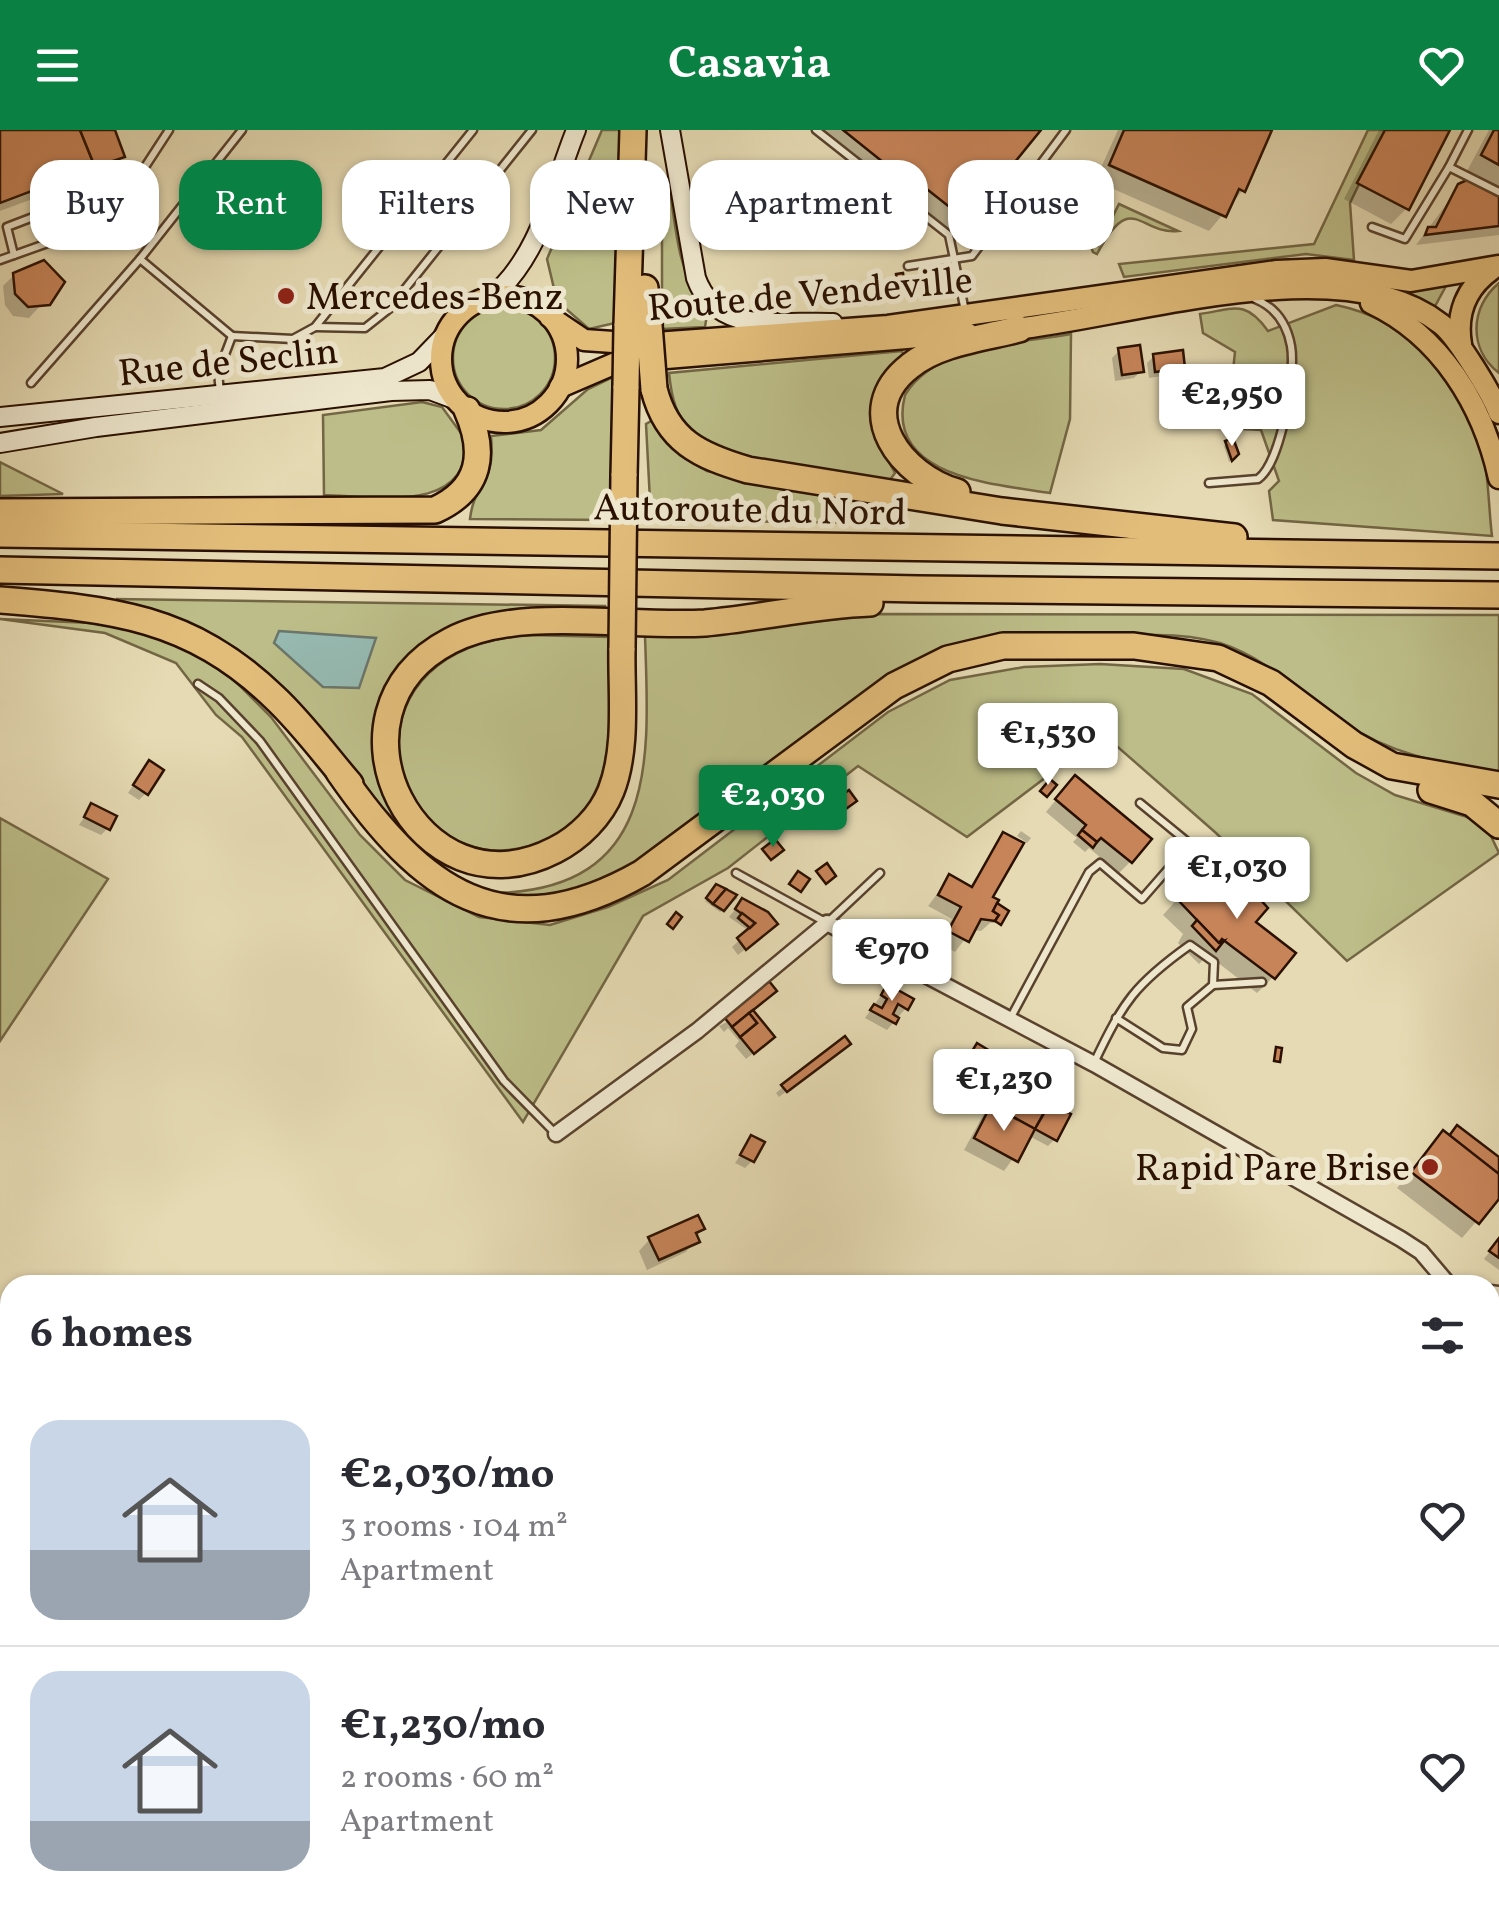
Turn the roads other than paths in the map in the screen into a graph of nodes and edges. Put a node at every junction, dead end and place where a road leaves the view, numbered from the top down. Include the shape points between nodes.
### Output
1 (169, 130) edge
2 (242, 130) edge
3 (474, 130) edge
4 (532, 130) edge
5 (576, 130) edge
6 (633, 130) edge
7 (649, 130) edge
8 (670, 130) edge
9 (816, 130) edge
10 (1066, 130) edge
11 (1468, 130) edge
12 (149, 160) edge
13 (1449, 167) junction
14 (1499, 192) edge
15 (30, 218) edge
16 (1372, 227) dead end
17 (30, 249) edge
18 (14, 254) junction
19 (140, 259) junction
20 (0, 260) edge
21 (957, 261) junction
22 (908, 266) dead end
23 (1498, 266) edge
24 (1301, 288) junction
25 (1239, 294) junction
26 (490, 298) junction
27 (550, 317) junction
28 (966, 317) junction
29 (638, 326) junction
30 (888, 326) junction
31 (315, 327) junction
32 (1019, 328) junction
33 (446, 334) junction
34 (232, 336) junction
35 (1462, 351) junction
36 (1480, 379) junction
37 (31, 383) dead end
38 (560, 387) junction
39 (639, 388) junction
40 (1499, 393) edge
41 (221, 394) junction
42 (462, 405) junction
43 (1499, 413) edge
44 (0, 417) edge
45 (0, 443) edge
46 (1499, 478) edge
47 (1209, 483) dead end
48 (0, 512) edge
49 (1017, 513) junction
50 (0, 534) edge
51 (1252, 550) junction
52 (1499, 556) edge
53 (0, 570) edge
54 (918, 589) junction
55 (1499, 595) edge
56 (0, 600) edge
57 (628, 648) junction
58 (198, 684) dead end
59 (1405, 770) junction
60 (340, 772) junction
61 (1499, 785) edge
62 (1140, 803) dead end
63 (1499, 825) edge
64 (736, 873) dead end
65 (880, 873) dead end
66 (827, 922) junction
67 (1262, 982) dead end
68 (1213, 985) junction
69 (1010, 1018) junction
70 (1116, 1018) junction
71 (1094, 1064) junction
72 (556, 1134) joint
73 (1441, 1275) edge

1 - 12 lane
2 - 19 lane
3 - 31 lane
4 - 31 lane via 390,309 365,328
5 - 26 main road via 528,254
6 - 29 highway
7 - 29 highway
8 - 30 main road via 696,278 714,307 741,321
9 - 21 lane via 949,235
10 - 21 lane via 982,246
11 - 13 lane
13 - 14 lane
13 - 16 lane via 1404,240
15 - 18 lane via 7,227
17 - 18 lane
18 - 20 lane
19 - 34 lane
19 - 37 lane
21 - 22 lane
21 - 28 lane
23 - 28 main road, Route de Vendeville via 1411,281 1278,270
23 - 35 main road via 1462,307
24 - 25 main road, Route de Vendeville
24 - 35 main road via 1361,291 1400,302 1438,321
24 - 46 main road via 1365,301 1422,336 1475,407
25 - 32 main road, Route de Vendeville
25 - 47 lane via 1277,312 1292,349 1280,450 1258,479
26 - 27 main road via 523,299
26 - 33 main road via 461,313
27 - 30 main road, Route de Vendeville via 584,340 611,345
27 - 38 main road via 567,354
28 - 30 main road, Route de Vendeville
29 - 39 highway, bridge
31 - 34 lane via 293,339
32 - 38 main road, Route de Vendeville via 618,362
32 - 49 highway via 934,352 910,366 888,394 885,412 893,446 910,470
33 - 41 main road, Rue de Seclin via 419,362 385,378
33 - 42 main road via 442,368
34 - 41 lane via 218,373
35 - 36 main road
36 - 40 main road
36 - 43 main road
38 - 42 main road via 544,407 521,419 495,421
39 - 49 highway via 672,432 712,460
39 - 57 highway, bridge via 630,476
41 - 44 main road, Rue de Seclin
42 - 45 main road, Rue de Seclin via 430,390 391,391
42 - 48 highway via 479,446 476,473 462,493 435,510
49 - 51 highway via 1231,535
50 - 51 highway, Autoroute du Nord
51 - 52 highway, Autoroute du Nord
53 - 54 highway, Autoroute du Nord
54 - 55 highway, Autoroute du Nord
54 - 57 highway via 902,603 700,623 518,624 451,640 405,680 387,722 389,772 418,830 449,851 492,863 543,856 579,835 602,809 614,780
56 - 60 highway via 114,610 205,644 277,699
57 - 60 highway via 632,778 604,834 558,868 495,879 440,864 394,830
58 - 72 lane via 260,741 504,1081
59 - 60 highway via 1354,746 1271,683 1218,658 1134,646 1003,646 948,659 894,686 622,884 582,902 537,909 483,901 433,879 377,827
59 - 61 highway
59 - 63 highway via 1415,786 1472,802
62 - 69 lane via 1190,844 1142,900 1100,863 1089,872
64 - 66 lane
65 - 66 lane
66 - 69 street
66 - 72 street via 697,1031
67 - 68 lane
68 - 70 lane via 1188,1006 1192,1029 1182,1050 1163,1048
68 - 70 lane via 1214,962 1190,945 1144,978
69 - 71 street
70 - 71 lane
71 - 73 street via 1401,1239

